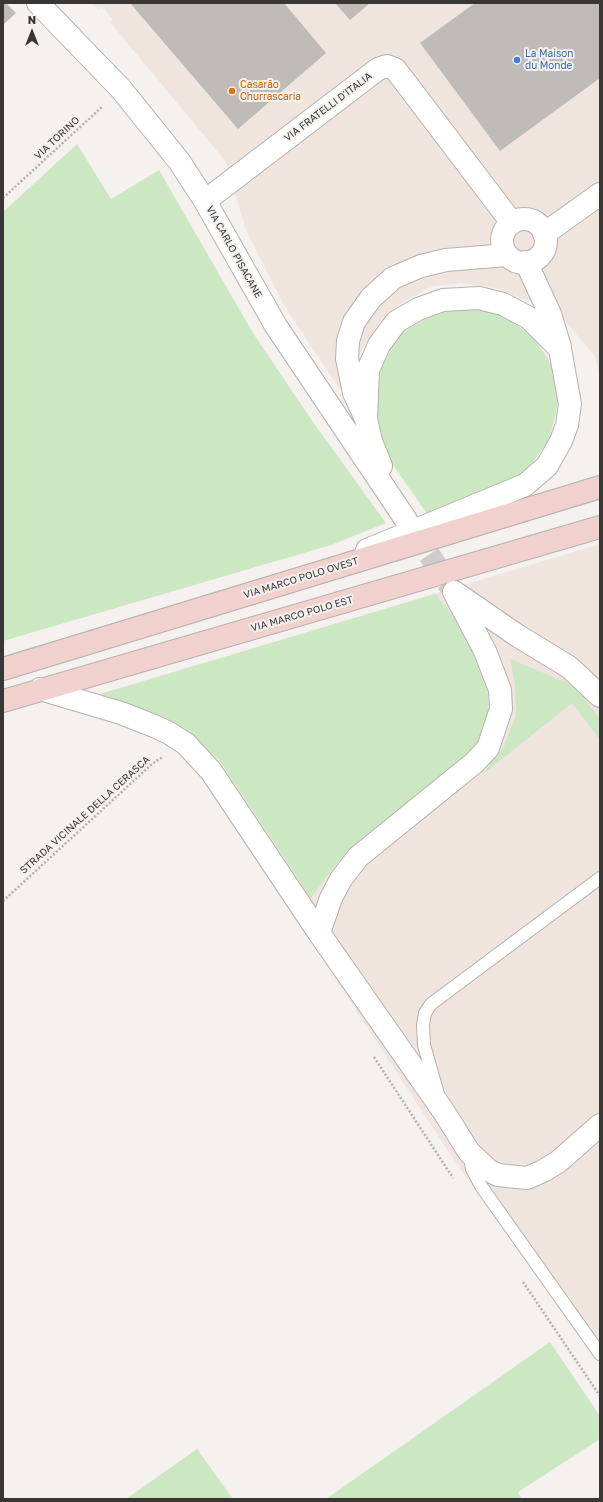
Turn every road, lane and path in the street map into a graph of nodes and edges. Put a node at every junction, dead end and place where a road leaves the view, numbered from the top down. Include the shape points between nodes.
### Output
1 (38, 3) edge
2 (121, 89) junction
3 (600, 194) edge
4 (3, 198) edge
5 (205, 201) junction
6 (512, 223) junction
7 (544, 234) junction
8 (517, 259) junction
9 (560, 349) junction
10 (366, 420) junction
11 (600, 487) edge
12 (600, 527) edge
13 (311, 574) junction
14 (3, 669) edge
15 (40, 689) junction
16 (600, 696) edge
17 (3, 701) edge
18 (165, 760) dead end
19 (600, 878) edge
20 (3, 901) edge
21 (319, 933) junction
22 (373, 1056) dead end
23 (444, 1112) junction
24 (600, 1125) edge
25 (469, 1152) junction
26 (455, 1181) dead end
27 (521, 1279) dead end
28 (600, 1354) edge
29 (600, 1396) edge

1 - 2 street, VIA CARLO PISACANE
2 - 4 path, VIA TORINO
2 - 5 street, VIA CARLO PISACANE via 179,161
3 - 7 street
5 - 6 street, VIA FRATELLI D'ITALIA via 378,69 387,66 395,68
5 - 10 street, VIA CARLO PISACANE via 276,326 402,512 371,441
6 - 7 street via 518,220 531,220
6 - 8 street via 503,234 502,242
7 - 8 street via 545,246 533,261
8 - 9 street via 550,314
8 - 10 street via 446,260 421,266 392,278 371,298 354,322 348,341 347,359 354,393
9 - 10 street via 529,318 503,304 479,298 443,300 418,309 396,322 379,345 368,370
9 - 13 street via 567,375 570,404 567,425 547,466 525,485
11 - 13 street, VIA MARCO POLO OVEST
12 - 15 street, VIA MARCO POLO EST
13 - 14 street, VIA MARCO POLO OVEST
15 - 17 street, VIA MARCO POLO EST
15 - 21 street via 154,726 186,744 211,771
16 - 21 street via 570,667 518,636 454,592 485,652 500,690 501,709 488,748 474,763 358,857 340,879
18 - 20 path, STRADA VICINALE DELLA CERASCA via 161,758 152,764
19 - 23 lane via 431,1004 422,1025 424,1045
21 - 23 street
22 - 26 path
23 - 25 street
24 - 25 street via 558,1162 527,1178 498,1175 488,1170
25 - 28 lane via 472,1169 481,1186
27 - 29 path

